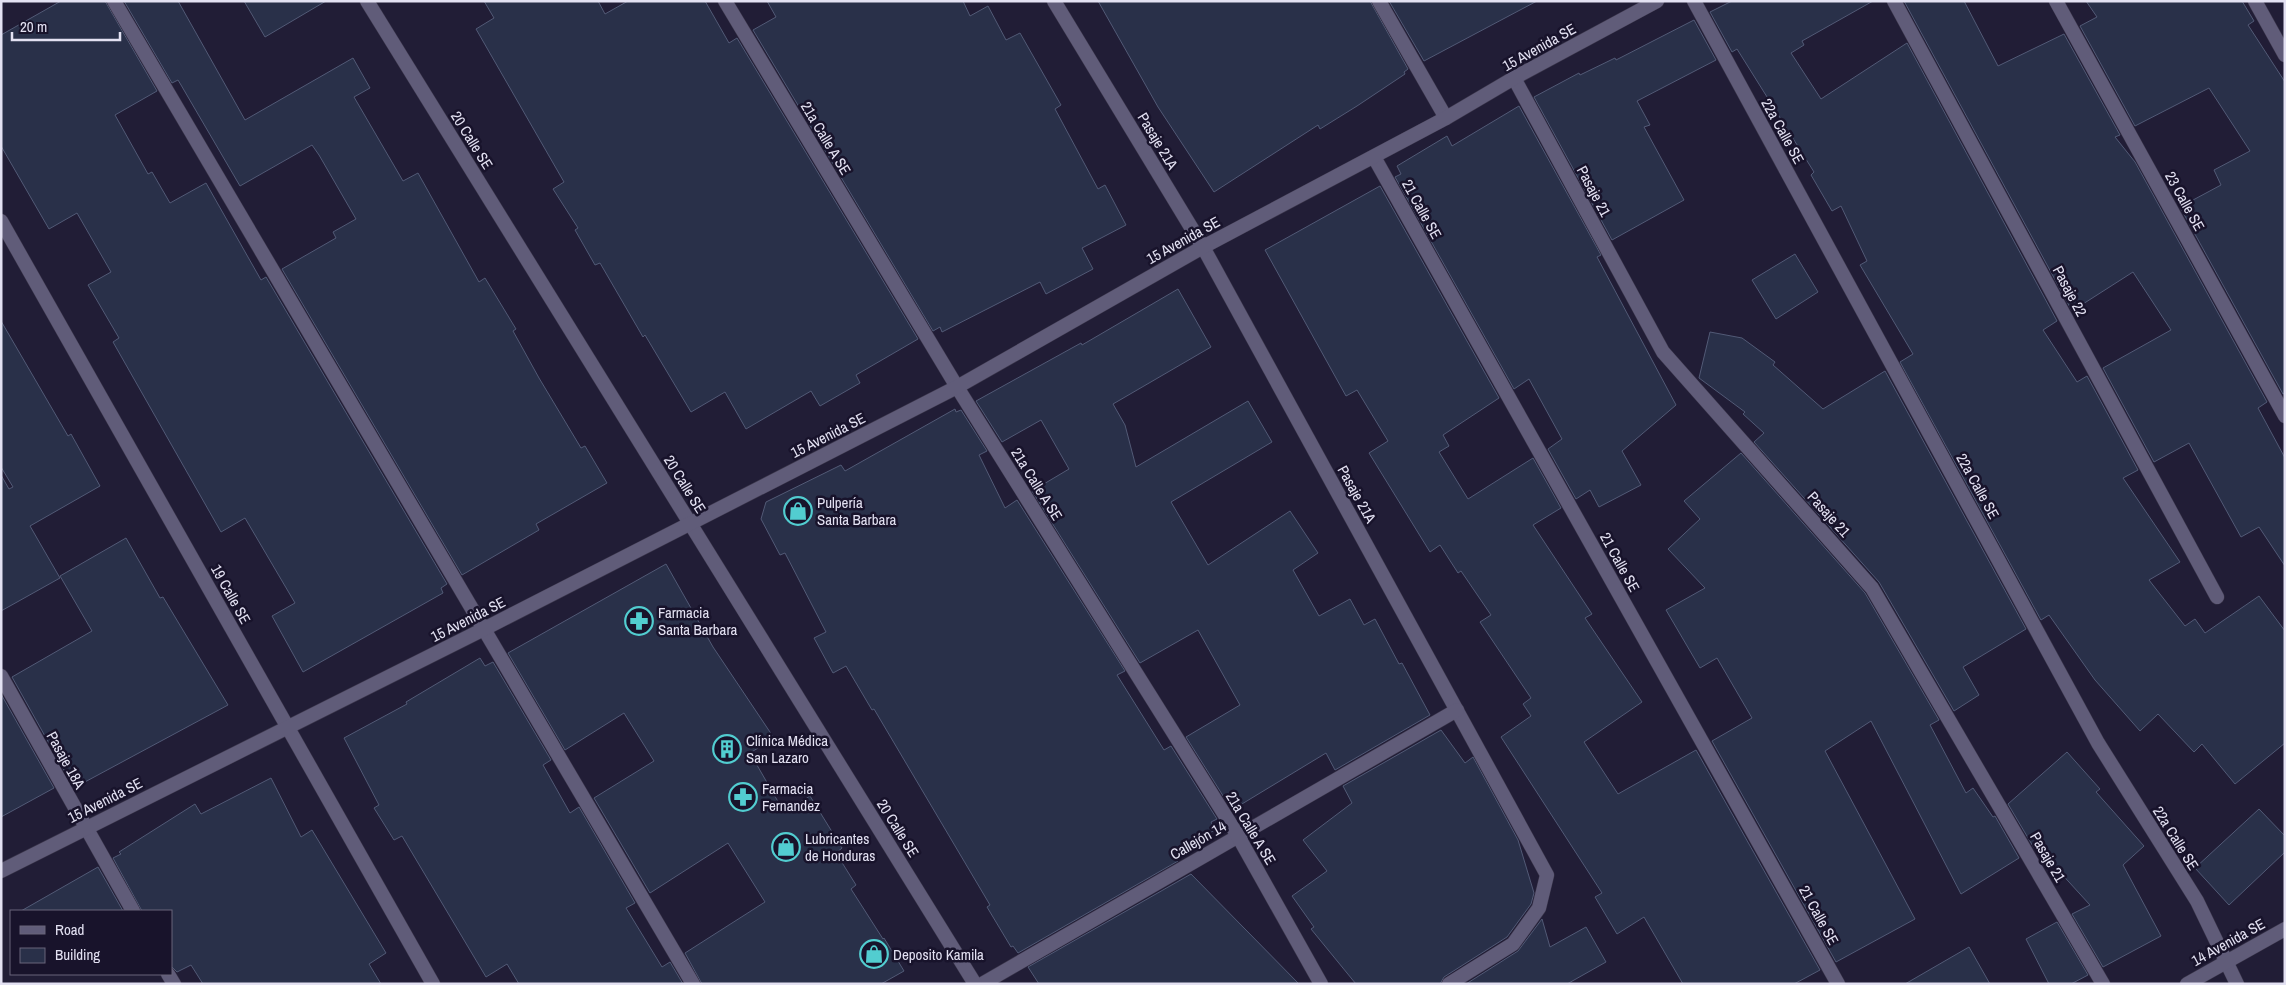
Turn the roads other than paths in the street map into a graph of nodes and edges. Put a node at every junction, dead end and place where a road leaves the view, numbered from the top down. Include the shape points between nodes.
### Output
1 (114, 1) edge
2 (367, 1) edge
3 (725, 1) edge
4 (1054, 1) edge
5 (1379, 1) edge
6 (1656, 1) edge
7 (1694, 1) edge
8 (1894, 1) edge
9 (2056, 1) edge
10 (2255, 1) edge
11 (2285, 55) edge
12 (1514, 78) junction
13 (1446, 118) junction
14 (1374, 157) junction
15 (1, 221) edge
16 (1203, 247) junction
17 (957, 387) junction
18 (2285, 416) edge
19 (690, 524) junction
20 (2217, 597) dead end
21 (484, 629) junction
22 (1, 676) edge
23 (1457, 710) junction
24 (288, 727) junction
25 (85, 828) junction
26 (1238, 836) junction
27 (1, 872) edge
28 (132, 910) edge
29 (2285, 929) edge
30 (2226, 963) junction
31 (433, 984) edge
32 (693, 984) edge
33 (975, 984) edge
34 (982, 984) edge
35 (1321, 984) edge
36 (1450, 984) edge
37 (1838, 984) edge
38 (2103, 984) edge
39 (2187, 984) edge
40 (2237, 984) edge

1 - 21 street
2 - 19 street, 20 Calle SE
3 - 17 street, 21a Calle A SE
4 - 16 street, Pasaje 21A
5 - 13 street
6 - 12 street, 15 Avenida SE
7 - 30 street, 22a Calle SE via 2098,743 2196,901
8 - 20 street, Pasaje 22
9 - 18 street, 23 Calle SE
10 - 11 street
12 - 13 street, 15 Avenida SE
12 - 38 street, Pasaje 21 via 1663,352 1872,588
13 - 14 street, 15 Avenida SE
14 - 16 street, 15 Avenida SE
14 - 37 street, 21 Calle SE
15 - 24 street, 19 Calle SE
16 - 17 street, 15 Avenida SE
16 - 23 street, Pasaje 21A
17 - 19 street, 15 Avenida SE
17 - 26 street, 21a Calle A SE
19 - 21 street, 15 Avenida SE
19 - 33 street, 20 Calle SE
21 - 24 street, 15 Avenida SE
21 - 32 street
22 - 25 street, Pasaje 18A
23 - 26 street, Callejón 14
23 - 36 street, Pasaje 21A via 1547,875 1539,908 1513,944
24 - 25 street, 15 Avenida SE
24 - 31 street, 19 Calle SE
25 - 27 street, 15 Avenida SE
25 - 28 street, Pasaje 18A
26 - 34 street, Callejón 14
26 - 35 street, 21a Calle A SE
29 - 30 street, 14 Avenida SE
30 - 39 street, 14 Avenida SE
30 - 40 street, 22a Calle SE

